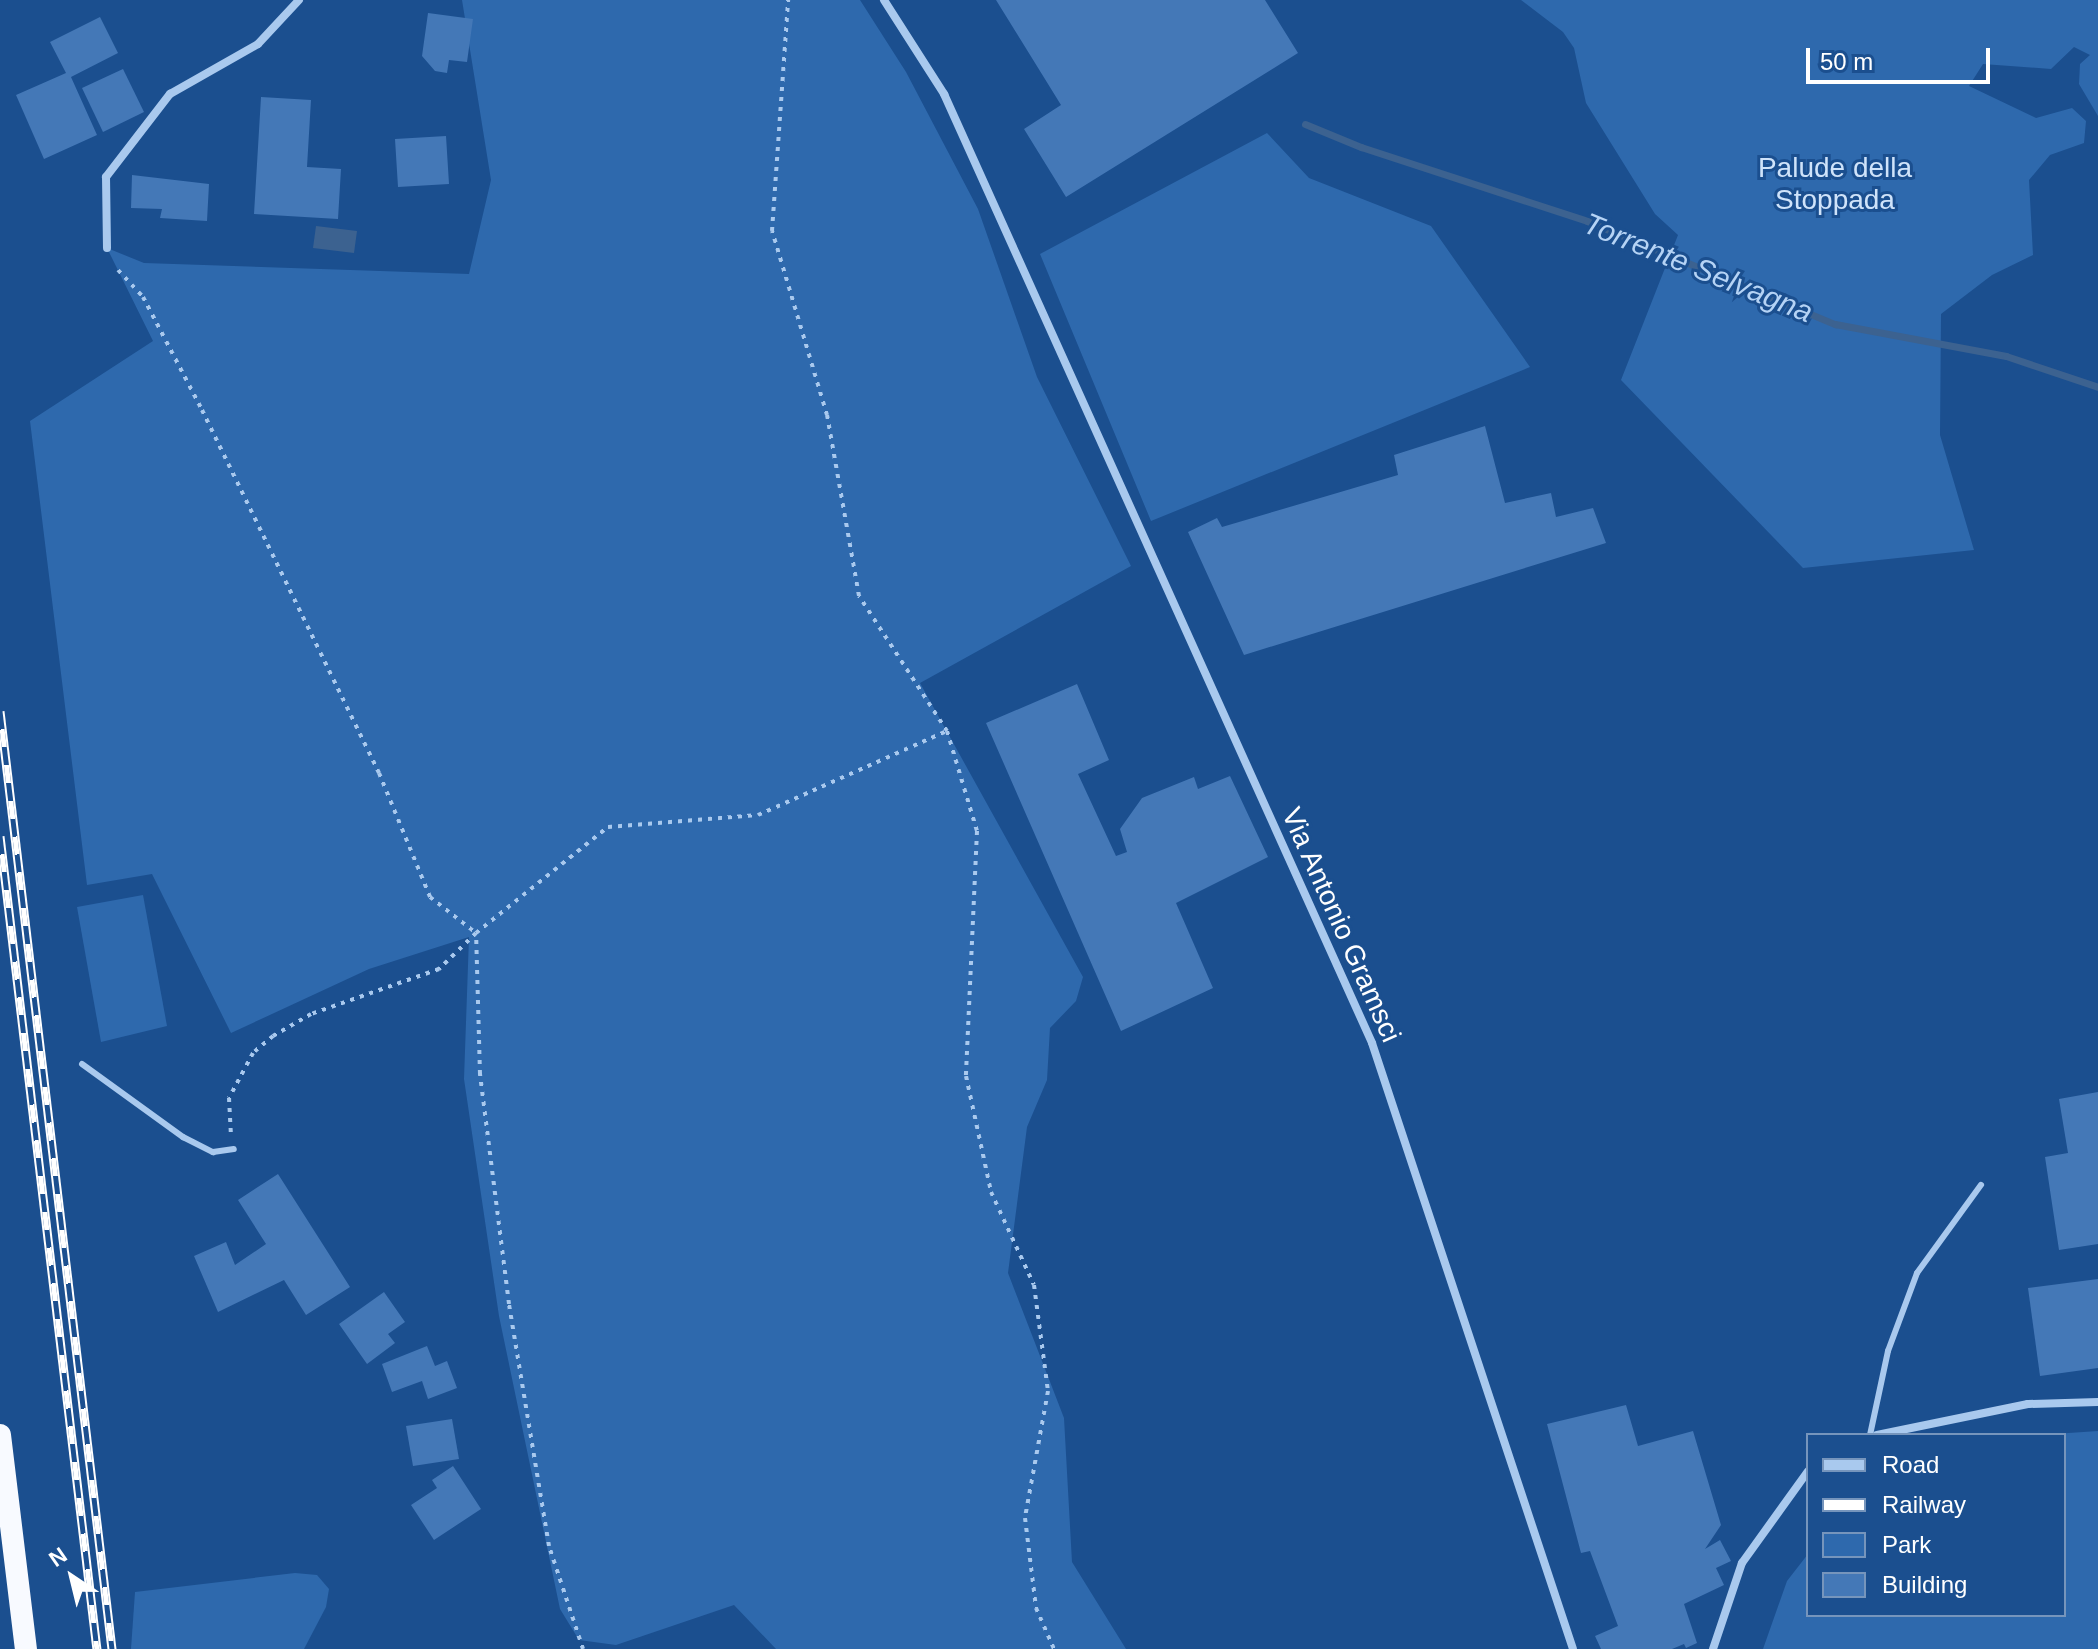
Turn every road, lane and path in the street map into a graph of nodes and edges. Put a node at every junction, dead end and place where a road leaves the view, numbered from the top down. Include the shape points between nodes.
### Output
1 (299, 0) edge
2 (788, 0) edge
3 (884, 0) edge
4 (107, 248) dead end
5 (118, 270) dead end
6 (947, 731) junction
7 (476, 933) junction
8 (82, 1064) dead end
9 (234, 1149) joint
10 (1981, 1185) dead end
11 (2098, 1402) edge
12 (1870, 1433) edge
13 (1887, 1433) edge
14 (0, 1435) edge
15 (1806, 1474) edge
16 (26, 1649) edge
17 (583, 1649) edge
18 (1054, 1649) edge
19 (1573, 1649) edge
20 (1713, 1649) edge

1 - 4 street via 258,44 170,94 106,177
2 - 6 path via 772,231 827,415 859,596
3 - 19 street, Via Antonio Gramsci via 944,94 1372,1043
5 - 7 path via 143,297 202,410 379,773 430,897
6 - 7 path via 758,815 608,827
6 - 18 path via 977,831 966,1076 991,1192 1034,1285 1048,1391 1025,1518 1036,1608
7 - 9 path via 439,969 311,1014 253,1053 229,1098
7 - 17 path via 480,1074 509,1304 549,1546
8 - 9 lane via 183,1137 213,1152
10 - 12 lane via 1917,1273 1888,1351
11 - 13 street via 2028,1404
14 - 16 highway
15 - 20 street via 1742,1563

